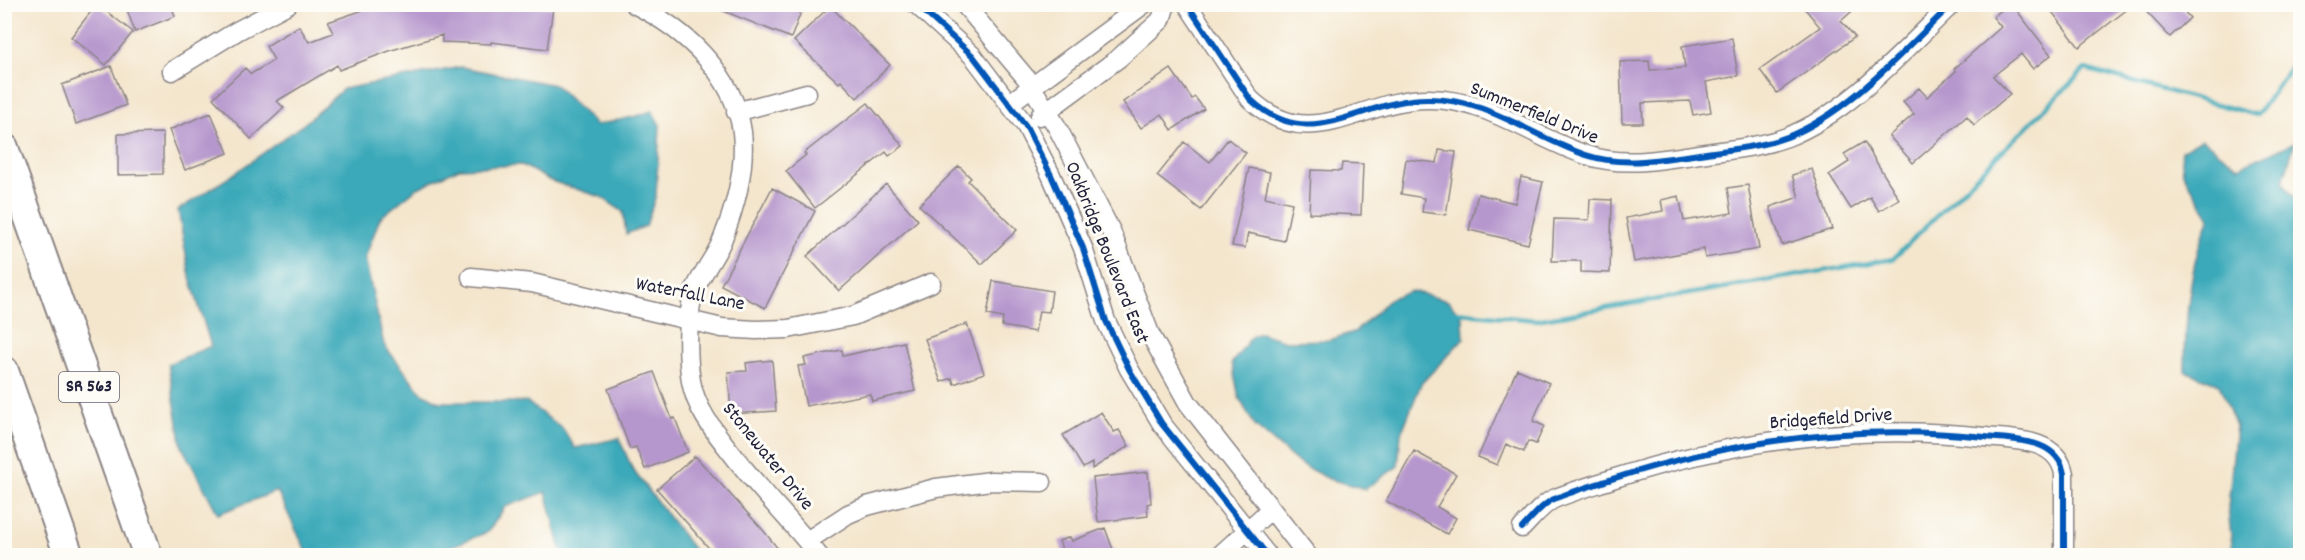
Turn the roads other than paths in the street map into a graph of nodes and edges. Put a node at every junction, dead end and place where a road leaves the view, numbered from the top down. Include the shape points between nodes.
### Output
1 (288, 4) edge
2 (634, 4) edge
3 (916, 4) edge
4 (964, 4) edge
5 (1144, 4) edge
6 (1166, 4) edge
7 (1187, 4) edge
8 (1952, 4) edge
9 (1103, 34) junction
10 (1124, 54) junction
11 (172, 71) dead end
12 (1032, 87) junction
13 (807, 93) dead end
14 (1010, 103) junction
15 (1048, 111) junction
16 (736, 112) junction
17 (1026, 126) junction
18 (4, 148) edge
19 (471, 277) dead end
20 (931, 283) dead end
21 (690, 320) junction
22 (4, 371) edge
23 (1042, 482) dead end
24 (1270, 510) junction
25 (1522, 528) dead end
26 (1247, 530) junction
27 (1291, 536) junction
28 (813, 548) edge
29 (69, 555) edge
30 (148, 555) edge
31 (1219, 555) edge
32 (1269, 555) edge
33 (1308, 555) edge
34 (2064, 555) edge

1 - 11 street
2 - 16 street, Stonewater Drive via 677,29 698,48 721,77
3 - 14 street, Oakbridge Boulevard East via 973,56
4 - 12 street, Oakbridge Boulevard East
5 - 9 street
6 - 10 street via 1161,20
7 - 8 street, Summerfield Drive via 1250,99 1281,122 1312,126 1412,99 1453,100 1477,105 1588,156 1623,162 1650,162 1762,144 1810,126 1856,94
9 - 10 street
9 - 12 street
10 - 15 street
12 - 14 street
12 - 15 street, Oakbridge Boulevard East
13 - 16 street
14 - 17 street, Oakbridge Boulevard East
15 - 17 street
15 - 24 street, Oakbridge Boulevard East via 1111,231 1150,334 1170,372 1188,403
16 - 21 street, Stonewater Drive via 741,132 739,185 722,241 693,294
17 - 26 street, Oakbridge Boulevard East via 1083,248 1106,321 1129,369 1162,424
18 - 30 main road, SR 563
19 - 21 street, Waterfall Lane via 532,283
20 - 21 street, Waterfall Lane via 853,316 788,329 722,328
21 - 28 street, Stonewater Drive via 691,383 707,422
22 - 29 main road
23 - 28 street via 991,481 936,488 867,506 848,514
24 - 26 street
24 - 27 street, Oakbridge Boulevard East
25 - 34 street, Bridgefield Drive via 1554,498 1690,456 1803,436 1952,433 2026,441 2042,445 2055,455 2064,474
26 - 31 street
26 - 32 street, Oakbridge Boulevard East
27 - 32 street
27 - 33 street, Oakbridge Boulevard East

